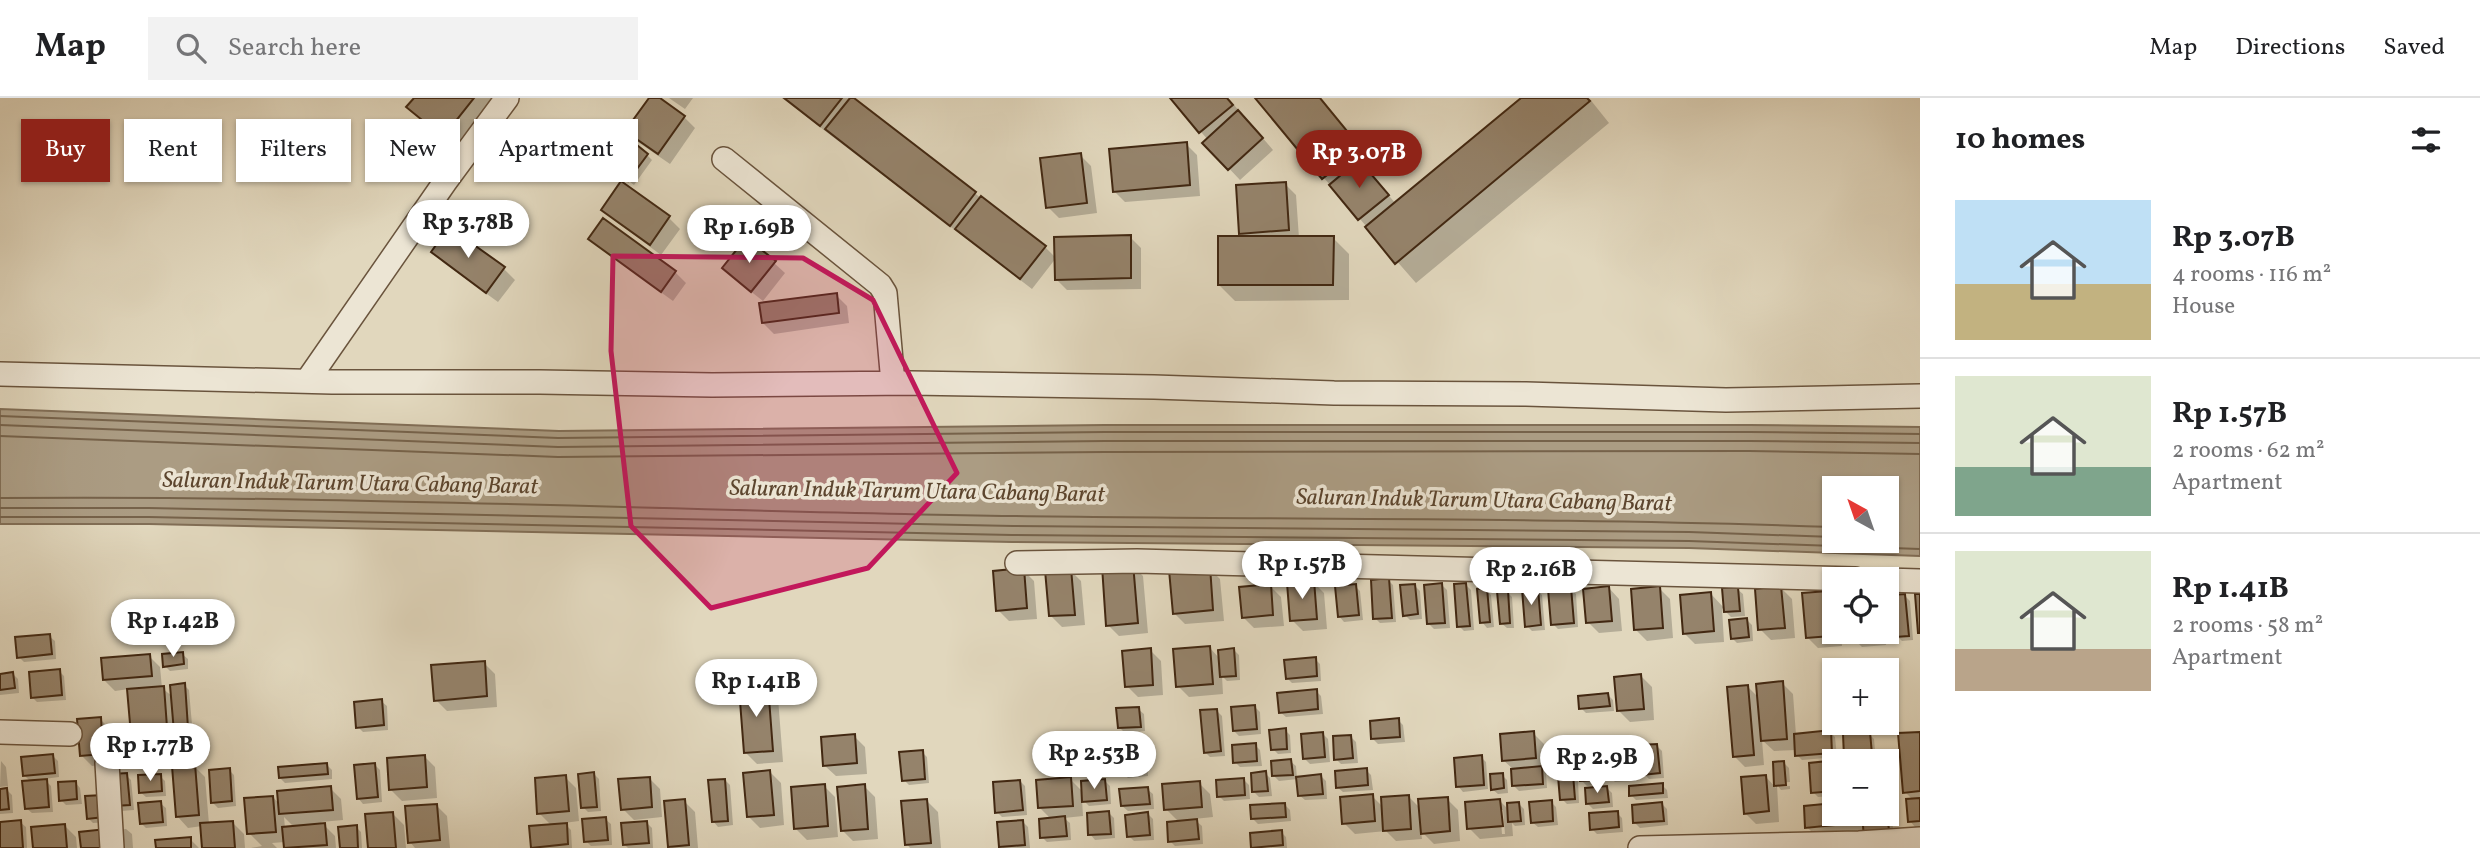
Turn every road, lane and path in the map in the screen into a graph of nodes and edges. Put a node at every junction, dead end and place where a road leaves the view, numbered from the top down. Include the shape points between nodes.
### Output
1 (508, 98) edge
2 (724, 159) dead end
3 (0, 374) edge
4 (307, 381) junction
5 (893, 383) junction
6 (1920, 396) edge
7 (1017, 563) dead end
8 (1822, 578) edge
9 (1899, 580) edge
10 (1920, 581) edge
11 (0, 732) edge
12 (70, 734) dead end
13 (107, 763) dead end
14 (1920, 839) edge
15 (112, 848) edge
16 (1640, 848) edge
17 (1658, 848) edge

1 - 4 street
2 - 5 street via 880,285 885,293
3 - 4 street
4 - 5 street
5 - 6 street via 1726,400
7 - 8 street via 1137,561
9 - 10 street
11 - 12 street
13 - 15 street
14 - 17 street
16 - 17 street

